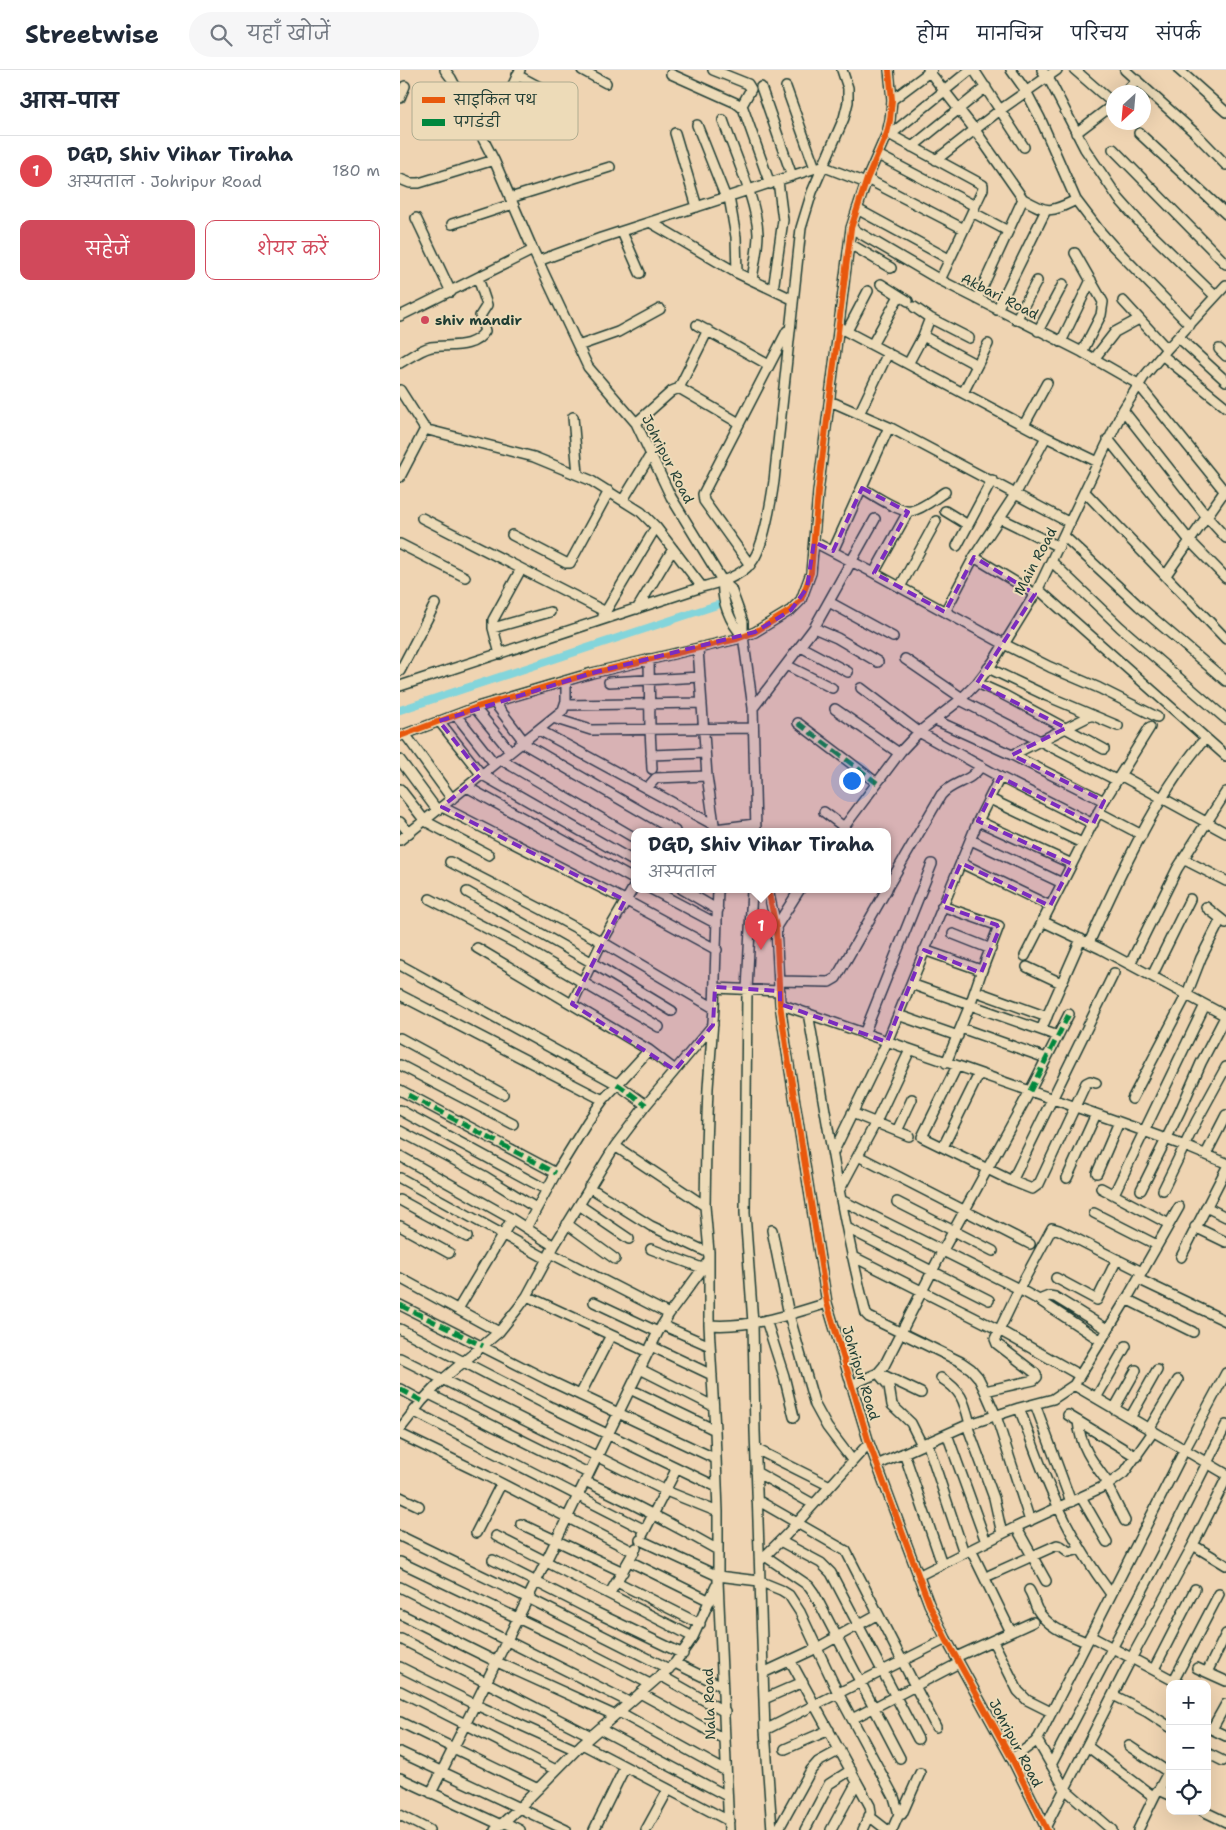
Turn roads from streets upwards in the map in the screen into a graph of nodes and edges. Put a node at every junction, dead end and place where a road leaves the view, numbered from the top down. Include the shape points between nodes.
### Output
1 (445, 70) edge
2 (582, 70) edge
3 (713, 70) edge
4 (842, 70) edge
5 (889, 70) edge
6 (972, 70) edge
7 (1011, 70) edge
8 (1057, 70) edge
9 (1075, 70) edge
10 (1125, 70) edge
11 (1179, 70) edge
12 (930, 71) edge
13 (519, 73) edge
14 (1044, 73) edge
15 (671, 74) dead end
16 (1137, 80) junction
17 (453, 82) edge
18 (534, 82) edge
19 (606, 83) dead end
20 (1132, 85) edge
21 (405, 86) dead end
22 (761, 87) dead end
23 (986, 87) junction
24 (786, 88) dead end
25 (1026, 91) junction
26 (946, 92) junction
27 (400, 98) edge
28 (892, 100) junction
29 (741, 107) junction
30 (960, 109) junction
31 (1000, 110) junction
32 (1226, 112) edge
33 (723, 120) dead end
34 (698, 126) dead end
35 (976, 130) junction
36 (675, 133) dead end
37 (1076, 133) junction
38 (1139, 133) dead end
39 (888, 134) junction
40 (483, 140) edge
41 (912, 147) junction
42 (1024, 147) dead end
43 (1114, 150) dead end
44 (878, 155) junction
45 (494, 160) junction
46 (936, 160) junction
47 (1226, 165) edge
48 (610, 167) dead end
49 (819, 167) junction
50 (792, 176) junction
51 (400, 179) edge
52 (866, 181) junction
53 (774, 182) junction
54 (748, 191) junction
55 (727, 197) junction
56 (1022, 199) junction
57 (1076, 200) junction
58 (511, 201) junction
59 (697, 207) junction
60 (857, 209) junction
61 (974, 209) junction
62 (1046, 210) junction
63 (1226, 214) edge
64 (416, 218) dead end
65 (650, 222) junction
66 (452, 224) dead end
67 (851, 228) junction
68 (964, 229) junction
69 (1008, 231) junction
70 (622, 232) junction
71 (850, 244) junction
72 (533, 250) junction
73 (1075, 253) dead end
74 (949, 259) junction
75 (538, 261) junction
76 (1226, 264) edge
77 (891, 268) dead end
78 (737, 272) junction
79 (640, 273) dead end
80 (478, 278) junction
81 (752, 280) junction
82 (940, 280) junction
83 (1091, 280) junction
84 (1037, 281) dead end
85 (881, 284) dead end
86 (1063, 284) dead end
87 (1226, 285) edge
88 (773, 290) junction
89 (868, 291) dead end
90 (451, 292) junction
91 (899, 296) junction
92 (1215, 296) junction
93 (792, 299) junction
94 (977, 299) junction
95 (1123, 301) dead end
96 (660, 309) dead end
97 (997, 310) junction
98 (400, 316) edge
99 (930, 318) junction
100 (1139, 319) junction
101 (1016, 320) junction
102 (697, 325) dead end
103 (790, 325) junction
104 (1190, 325) junction
105 (844, 329) junction
106 (708, 330) junction
107 (1038, 331) junction
108 (923, 336) junction
109 (969, 338) dead end
110 (1178, 338) junction
111 (1061, 342) junction
112 (872, 344) junction
113 (988, 344) dead end
114 (578, 346) junction
115 (1082, 352) junction
116 (1164, 352) junction
117 (888, 353) junction
118 (1094, 359) junction
119 (400, 363) edge
120 (908, 364) junction
121 (769, 365) junction
122 (977, 365) junction
123 (1226, 381) edge
124 (1047, 383) dead end
125 (1138, 384) junction
126 (679, 388) junction
127 (400, 390) edge
128 (963, 392) junction
129 (830, 401) junction
130 (1226, 407) edge
131 (1123, 410) junction
132 (859, 414) junction
133 (573, 417) dead end
134 (739, 422) junction
135 (636, 423) junction
136 (1024, 425) junction
137 (889, 427) junction
138 (425, 429) junction
139 (1046, 437) junction
140 (1108, 439) junction
141 (650, 454) junction
142 (1098, 462) junction
143 (578, 474) junction
144 (400, 477) edge
145 (992, 480) junction
146 (862, 488) junction
147 (1225, 491) edge
148 (609, 492) junction
149 (946, 492) dead end
150 (1085, 492) junction
151 (1016, 493) junction
152 (623, 500) junction
153 (945, 511) dead end
154 (908, 512) junction
155 (1207, 517) junction
156 (422, 518) dead end
157 (1000, 518) junction
158 (876, 519) dead end
159 (936, 521) dead end
160 (1070, 523) junction
161 (968, 525) junction
162 (656, 527) junction
163 (512, 535) dead end
164 (1064, 536) junction
165 (1226, 538) edge
166 (1190, 540) junction
167 (814, 542) junction
168 (400, 544) edge
169 (957, 546) dead end
170 (1059, 547) junction
171 (673, 549) junction
172 (834, 551) junction
173 (974, 557) junction
174 (853, 561) junction
175 (1052, 562) junction
176 (750, 565) junction
177 (521, 569) junction
178 (874, 573) junction
179 (1166, 575) junction
180 (465, 577) dead end
181 (1226, 578) edge
182 (702, 587) junction
183 (725, 587) junction
184 (900, 587) junction
185 (1037, 592) junction
186 (829, 602) junction
187 (435, 604) dead end
188 (637, 609) junction
189 (550, 612) dead end
190 (606, 612) junction
191 (945, 612) junction
192 (600, 621) junction
193 (493, 628) junction
194 (814, 628) junction
195 (743, 636) junction
196 (893, 637) dead end
197 (1226, 639) edge
198 (1004, 644) junction
199 (801, 647) junction
200 (698, 649) junction
201 (500, 654) junction
202 (649, 659) junction
203 (905, 659) dead end
204 (878, 662) dead end
205 (786, 665) junction
206 (988, 668) junction
207 (400, 671) edge
208 (848, 672) dead end
209 (700, 677) junction
210 (649, 679) junction
211 (1226, 680) edge
212 (566, 681) junction
213 (609, 682) dead end
214 (977, 683) junction
215 (400, 686) edge
216 (832, 688) dead end
217 (861, 688) dead end
218 (961, 699) junction
219 (494, 702) junction
220 (702, 703) junction
221 (649, 704) junction
222 (566, 705) junction
223 (474, 708) junction
224 (753, 708) junction
225 (835, 709) dead end
226 (456, 715) junction
227 (1092, 715) junction
228 (553, 718) junction
229 (1157, 718) dead end
230 (1226, 719) edge
231 (935, 720) junction
232 (439, 721) junction
233 (798, 723) dead end
234 (1118, 726) dead end
235 (1150, 727) dead end
236 (753, 728) junction
237 (1066, 728) junction
238 (650, 729) junction
239 (539, 730) junction
240 (704, 730) junction
241 (919, 732) junction
242 (403, 735) edge
243 (1206, 738) junction
244 (522, 741) junction
245 (1040, 741) junction
246 (1104, 748) dead end
247 (510, 751) junction
248 (705, 753) junction
249 (900, 753) junction
250 (651, 754) junction
251 (1012, 756) junction
252 (1226, 756) edge
253 (400, 760) edge
254 (497, 761) junction
255 (981, 766) junction
256 (652, 769) dead end
257 (481, 774) junction
258 (707, 776) junction
259 (1000, 777) junction
260 (1118, 777) junction
261 (877, 783) junction
262 (466, 787) junction
263 (648, 788) junction
264 (400, 789) edge
265 (1226, 792) edge
266 (1162, 798) junction
267 (452, 799) junction
268 (990, 799) junction
269 (1104, 801) junction
270 (440, 808) junction
271 (824, 812) dead end
272 (1098, 812) junction
273 (425, 820) junction
274 (978, 821) junction
275 (400, 822) edge
276 (1206, 822) junction
277 (1093, 824) junction
278 (669, 828) edge
279 (716, 828) edge
280 (751, 828) edge
281 (756, 828) edge
282 (841, 828) edge
283 (843, 828) edge
284 (1226, 832) edge
285 (408, 833) junction
286 (1142, 835) junction
287 (631, 836) edge
288 (400, 840) edge
289 (971, 840) junction
290 (1082, 843) junction
291 (490, 855) dead end
292 (1183, 859) junction
293 (631, 860) edge
294 (450, 862) dead end
295 (961, 863) junction
296 (932, 864) dead end
297 (1072, 864) junction
298 (631, 878) edge
299 (891, 881) edge
300 (1226, 881) edge
301 (1062, 883) junction
302 (631, 891) edge
303 (466, 892) dead end
304 (659, 893) edge
305 (689, 893) edge
306 (718, 893) edge
307 (752, 893) edge
308 (769, 893) edge
309 (797, 893) edge
310 (884, 893) edge
311 (430, 899) dead end
312 (1190, 899) dead end
313 (625, 900) junction
314 (942, 906) junction
315 (1050, 906) junction
316 (1206, 907) dead end
317 (718, 910) junction
318 (1042, 921) junction
319 (1224, 921) edge
320 (717, 924) junction
321 (776, 927) junction
322 (953, 934) dead end
323 (1084, 941) junction
324 (602, 942) junction
325 (476, 948) dead end
326 (991, 949) junction
327 (717, 950) junction
328 (924, 950) junction
329 (1025, 956) dead end
330 (591, 962) junction
331 (1130, 964) junction
332 (400, 965) edge
333 (1027, 967) dead end
334 (981, 972) junction
335 (1114, 973) dead end
336 (1152, 976) junction
337 (779, 981) junction
338 (583, 982) junction
339 (1061, 983) junction
340 (911, 984) junction
341 (720, 988) junction
342 (747, 990) junction
343 (780, 991) junction
344 (975, 991) junction
345 (400, 994) edge
346 (1186, 994) junction
347 (572, 1004) junction
348 (780, 1004) junction
349 (970, 1005) junction
350 (1205, 1005) junction
351 (714, 1008) junction
352 (672, 1011) dead end
353 (808, 1013) junction
354 (1069, 1014) dead end
355 (898, 1015) junction
356 (1226, 1015) edge
357 (1046, 1016) junction
358 (713, 1025) junction
359 (659, 1027) dead end
360 (1041, 1030) junction
361 (959, 1032) junction
362 (864, 1034) junction
363 (1058, 1036) junction
364 (400, 1038) edge
365 (886, 1042) junction
366 (648, 1050) junction
367 (910, 1050) junction
368 (1046, 1058) junction
369 (946, 1063) junction
370 (400, 1065) edge
371 (957, 1066) junction
372 (1226, 1067) edge
373 (675, 1070) junction
374 (979, 1074) junction
375 (1096, 1083) dead end
376 (617, 1084) junction
377 (1030, 1091) junction
378 (404, 1092) edge
379 (503, 1094) dead end
380 (912, 1099) dead end
381 (1052, 1099) junction
382 (1132, 1099) dead end
383 (603, 1100) junction
384 (646, 1105) junction
385 (1074, 1107) junction
386 (400, 1110) edge
387 (852, 1113) junction
388 (1096, 1114) junction
389 (1226, 1115) edge
390 (876, 1122) junction
391 (1119, 1122) junction
392 (513, 1124) dead end
393 (400, 1131) edge
394 (897, 1131) junction
395 (1143, 1131) junction
396 (909, 1136) dead end
397 (1165, 1140) junction
398 (615, 1146) junction
399 (1185, 1146) junction
400 (943, 1147) junction
401 (833, 1154) junction
402 (1206, 1154) junction
403 (400, 1156) edge
404 (858, 1156) junction
405 (1226, 1163) edge
406 (988, 1169) junction
407 (1226, 1169) edge
408 (556, 1173) junction
409 (1097, 1173) dead end
410 (400, 1178) edge
411 (1068, 1178) dead end
412 (1012, 1181) junction
413 (589, 1188) junction
414 (1101, 1188) dead end
415 (1216, 1188) junction
416 (547, 1190) junction
417 (1141, 1190) dead end
418 (1163, 1190) dead end
419 (1226, 1192) edge
420 (1114, 1194) junction
421 (840, 1195) junction
422 (400, 1200) edge
423 (898, 1202) dead end
424 (579, 1205) junction
425 (705, 1206) junction
426 (1179, 1207) dead end
427 (1206, 1207) junction
428 (536, 1208) junction
429 (964, 1211) junction
430 (1094, 1213) dead end
431 (1226, 1217) edge
432 (512, 1219) junction
433 (567, 1224) junction
434 (1169, 1224) junction
435 (400, 1226) edge
436 (1196, 1227) junction
437 (526, 1228) junction
438 (847, 1228) junction
439 (772, 1230) dead end
440 (953, 1231) junction
441 (503, 1235) junction
442 (467, 1237) dead end
443 (629, 1239) dead end
444 (1226, 1242) edge
445 (1030, 1244) dead end
446 (1157, 1244) junction
447 (651, 1249) dead end
448 (942, 1250) junction
449 (993, 1251) dead end
450 (449, 1253) dead end
451 (550, 1253) junction
452 (709, 1256) junction
453 (852, 1256) junction
454 (1180, 1257) dead end
455 (615, 1259) dead end
456 (1117, 1259) junction
457 (702, 1268) junction
458 (932, 1272) junction
459 (1140, 1275) junction
460 (400, 1278) edge
461 (1056, 1278) dead end
462 (1019, 1289) junction
463 (922, 1292) junction
464 (527, 1296) junction
465 (1126, 1299) junction
466 (989, 1300) dead end
467 (1039, 1300) junction
468 (594, 1302) dead end
469 (827, 1303) junction
470 (400, 1306) edge
471 (458, 1309) junction
472 (669, 1314) junction
473 (789, 1315) junction
474 (766, 1320) junction
475 (1226, 1321) edge
476 (753, 1323) junction
477 (709, 1325) junction
478 (660, 1328) junction
479 (400, 1329) edge
480 (1107, 1329) junction
481 (999, 1330) junction
482 (499, 1332) junction
483 (901, 1332) junction
484 (1193, 1332) dead end
485 (611, 1335) junction
486 (1100, 1340) junction
487 (483, 1346) junction
488 (710, 1346) junction
489 (1126, 1346) dead end
490 (650, 1349) junction
491 (400, 1358) edge
492 (462, 1362) junction
493 (640, 1369) junction
494 (1136, 1370) dead end
495 (1157, 1370) dead end
496 (878, 1373) junction
497 (1226, 1373) edge
498 (712, 1375) junction
499 (1079, 1375) junction
500 (941, 1378) dead end
501 (442, 1380) junction
502 (1178, 1380) dead end
503 (852, 1385) junction
504 (1074, 1385) junction
505 (400, 1389) edge
506 (630, 1389) junction
507 (985, 1391) junction
508 (922, 1393) dead end
509 (429, 1394) junction
510 (580, 1395) junction
511 (1096, 1398) junction
512 (422, 1401) junction
513 (1035, 1404) junction
514 (713, 1406) junction
515 (1019, 1408) junction
516 (1114, 1409) junction
517 (413, 1411) junction
518 (619, 1412) junction
519 (1068, 1415) dead end
520 (996, 1416) junction
521 (404, 1417) edge
522 (794, 1417) dead end
523 (1130, 1418) junction
524 (1078, 1421) junction
525 (968, 1425) junction
526 (1226, 1425) edge
527 (400, 1429) edge
528 (715, 1430) junction
529 (1151, 1431) junction
530 (400, 1434) edge
531 (608, 1434) junction
532 (947, 1434) junction
533 (869, 1443) junction
534 (924, 1444) junction
535 (756, 1449) junction
536 (1184, 1451) junction
537 (904, 1453) junction
538 (597, 1456) junction
539 (1136, 1457) junction
540 (716, 1459) junction
541 (852, 1460) junction
542 (1207, 1464) junction
543 (877, 1465) junction
544 (677, 1468) junction
545 (756, 1472) junction
546 (1226, 1474) edge
547 (587, 1477) junction
548 (1226, 1479) edge
549 (502, 1484) junction
550 (1108, 1485) junction
551 (830, 1486) junction
552 (717, 1487) junction
553 (666, 1491) junction
554 (577, 1495) junction
555 (400, 1497) edge
556 (1081, 1497) junction
557 (757, 1500) junction
558 (1071, 1502) junction
559 (813, 1504) junction
560 (419, 1506) dead end
561 (1058, 1507) junction
562 (718, 1512) junction
563 (655, 1514) junction
564 (566, 1518) junction
565 (1125, 1520) dead end
566 (1030, 1521) junction
567 (797, 1522) junction
568 (520, 1524) dead end
569 (1016, 1527) junction
570 (645, 1530) junction
571 (476, 1533) dead end
572 (1002, 1534) junction
573 (400, 1536) edge
574 (496, 1536) dead end
575 (556, 1540) junction
576 (640, 1540) junction
577 (780, 1541) junction
578 (986, 1542) junction
579 (1107, 1542) dead end
580 (1193, 1545) junction
581 (1081, 1549) junction
582 (718, 1550) junction
583 (968, 1551) junction
584 (634, 1552) junction
585 (765, 1556) junction
586 (1032, 1557) junction
587 (493, 1560) dead end
588 (546, 1561) junction
589 (629, 1561) junction
590 (400, 1562) edge
591 (759, 1563) junction
592 (942, 1564) junction
593 (1226, 1565) edge
594 (623, 1572) junction
595 (990, 1575) dead end
596 (918, 1576) junction
597 (720, 1578) junction
598 (759, 1581) junction
599 (1046, 1581) dead end
600 (536, 1582) junction
601 (617, 1582) junction
602 (400, 1588) edge
603 (1195, 1589) dead end
604 (1029, 1590) dead end
605 (610, 1593) junction
606 (1111, 1594) junction
607 (1219, 1594) dead end
608 (528, 1598) junction
609 (710, 1602) junction
610 (400, 1614) edge
611 (878, 1614) junction
612 (518, 1618) junction
613 (1033, 1622) dead end
614 (700, 1624) junction
615 (858, 1625) junction
616 (1011, 1632) junction
617 (1226, 1634) edge
618 (693, 1637) junction
619 (837, 1637) junction
620 (401, 1639) edge
621 (946, 1639) junction
622 (1088, 1639) junction
623 (507, 1640) junction
624 (993, 1641) junction
625 (1112, 1647) junction
626 (817, 1648) junction
627 (682, 1654) junction
628 (1132, 1657) junction
629 (790, 1660) junction
630 (958, 1660) junction
631 (497, 1662) junction
632 (902, 1662) junction
633 (672, 1666) junction
634 (400, 1667) edge
635 (1197, 1668) dead end
636 (1154, 1669) junction
637 (881, 1672) junction
638 (1207, 1672) junction
639 (763, 1673) junction
640 (660, 1675) junction
641 (1173, 1680) edge
642 (1178, 1680) edge
643 (1226, 1681) edge
644 (486, 1682) junction
645 (803, 1682) junction
646 (860, 1682) junction
647 (650, 1684) junction
648 (722, 1686) junction
649 (915, 1686) junction
650 (400, 1691) edge
651 (640, 1693) junction
652 (838, 1693) junction
653 (1113, 1695) junction
654 (895, 1697) junction
655 (764, 1700) junction
656 (629, 1702) junction
657 (474, 1704) junction
658 (1226, 1704) edge
659 (816, 1706) junction
660 (873, 1708) junction
661 (724, 1712) junction
662 (1051, 1712) junction
663 (616, 1714) junction
664 (852, 1719) junction
665 (400, 1722) edge
666 (465, 1724) junction
667 (1167, 1725) edge
668 (1211, 1726) edge
669 (936, 1727) dead end
670 (600, 1728) junction
671 (1211, 1728) edge
672 (765, 1730) junction
673 (829, 1730) junction
674 (591, 1736) junction
675 (1226, 1736) edge
676 (724, 1739) junction
677 (918, 1739) dead end
678 (1037, 1740) junction
679 (1087, 1746) junction
680 (1129, 1746) dead end
681 (579, 1747) junction
682 (453, 1748) junction
683 (784, 1750) dead end
684 (840, 1750) junction
685 (400, 1752) edge
686 (1211, 1754) edge
687 (900, 1758) dead end
688 (1012, 1759) junction
689 (1223, 1761) dead end
690 (1051, 1765) junction
691 (625, 1767) junction
692 (1166, 1768) edge
693 (556, 1770) junction
694 (726, 1770) junction
695 (851, 1770) junction
696 (441, 1772) junction
697 (920, 1773) dead end
698 (1166, 1776) edge
699 (400, 1778) edge
700 (857, 1782) junction
701 (538, 1789) junction
702 (1065, 1789) junction
703 (668, 1790) junction
704 (431, 1793) junction
705 (1156, 1794) junction
706 (1166, 1795) edge
707 (727, 1796) junction
708 (519, 1808) junction
709 (899, 1814) junction
710 (400, 1815) edge
711 (1211, 1815) edge
712 (870, 1816) junction
713 (1226, 1822) edge
714 (500, 1826) edge
715 (729, 1826) edge
716 (1046, 1829) edge
717 (429, 1830) edge
718 (520, 1830) edge
719 (566, 1830) edge
720 (594, 1830) edge
721 (646, 1830) edge
722 (772, 1830) edge
723 (778, 1830) edge
724 (805, 1830) edge
725 (831, 1830) edge
726 (862, 1830) edge
727 (887, 1830) edge
728 (892, 1830) edge
729 (1112, 1830) edge
730 (1138, 1830) edge

1 - 17 street, Johripur Road
2 - 19 street
3 - 29 street via 748,84 751,89
4 - 49 street via 848,88 848,102 844,118
5 - 28 street
6 - 23 street
6 - 26 street
7 - 25 street
8 - 14 street
9 - 37 street via 1114,104
10 - 16 street
11 - 32 street
12 - 26 street
12 - 28 street
13 - 18 street
14 - 25 street
14 - 37 street
15 - 29 street
16 - 20 street
16 - 47 street
21 - 27 street
22 - 50 street
23 - 30 street
23 - 31 street
24 - 49 street
25 - 31 street
25 - 57 street
26 - 30 street
26 - 39 street
28 - 39 street
29 - 53 street
30 - 35 street
30 - 41 street
31 - 35 street
31 - 42 street
33 - 54 street
34 - 55 street
35 - 46 street
35 - 56 street
36 - 59 street
37 - 92 street via 1127,210
38 - 63 street
39 - 41 street
39 - 44 street
40 - 45 street, Johripur Road
41 - 46 street
43 - 76 street
44 - 52 street
44 - 61 street
45 - 51 street via 419,183
45 - 58 street, Johripur Road
46 - 61 street via 983,185
48 - 58 street
49 - 50 street
49 - 52 street
49 - 93 street via 801,228
50 - 53 street
52 - 60 street
52 - 68 street
53 - 54 street
53 - 88 street via 783,220
54 - 55 street
54 - 81 street via 758,236
55 - 59 street
55 - 78 street via 736,237
56 - 62 street
56 - 69 street
57 - 62 street
57 - 104 street via 1113,246
58 - 66 street
58 - 72 street, Johripur Road
59 - 65 street
60 - 67 street
60 - 74 street
61 - 68 street
61 - 69 street
62 - 97 street
64 - 90 street
65 - 70 street
65 - 78 street
67 - 71 street
67 - 82 street, Akbari Road
68 - 74 street
69 - 94 street
70 - 75 street
70 - 79 street
71 - 77 street
71 - 105 street
72 - 75 street, Johripur Road
72 - 80 street
73 - 83 street
74 - 82 street
75 - 114 street, Johripur Road
78 - 81 street
80 - 90 street
80 - 119 street via 487,305 480,316 482,336 459,346 430,347
81 - 88 street
82 - 94 street, Akbari Road
83 - 111 street
83 - 115 street via 1103,308
84 - 101 street
85 - 91 street
86 - 107 street
87 - 92 street, Main Road
88 - 93 street
89 - 105 street
90 - 98 street
91 - 99 street
91 - 112 street
92 - 104 street, Main Road
93 - 103 street
94 - 97 street, Akbari Road
95 - 100 street
96 - 114 street via 618,332
97 - 101 street, Akbari Road
99 - 108 street
99 - 109 street
100 - 116 street
100 - 118 street via 1115,332
101 - 107 street, Akbari Road
102 - 106 street
103 - 121 street
103 - 176 street via 770,508 763,536
104 - 110 street, Main Road
105 - 112 street
105 - 129 street
106 - 121 street
106 - 126 street
107 - 111 street, Akbari Road
108 - 120 street
108 - 122 street
110 - 116 street, Main Road
110 - 123 street
111 - 115 street, Akbari Road
112 - 117 street
113 - 122 street
114 - 135 street, Johripur Road via 588,367
115 - 118 street, Akbari Road
116 - 125 street, Main Road
116 - 130 street
117 - 120 street
117 - 132 street
118 - 125 street, Akbari Road
120 - 128 street
121 - 134 street
122 - 128 street
124 - 136 street
125 - 131 street, Main Road
125 - 147 street
126 - 134 street
126 - 135 street
127 - 138 street
128 - 136 street
129 - 132 street
129 - 167 street
131 - 140 street, Main Road
131 - 155 street
132 - 137 street
133 - 143 street
134 - 176 street via 704,490 703,498
135 - 141 street, Johripur Road
136 - 139 street
137 - 145 street
137 - 146 street
138 - 143 street via 534,457
138 - 144 street
139 - 142 street
139 - 151 street
140 - 142 street, Main Road
140 - 166 street
141 - 152 street
141 - 183 street, Johripur Road via 671,497
142 - 150 street, Main Road
143 - 148 street
145 - 151 street
145 - 161 street
146 - 154 street
146 - 172 street
147 - 155 street
148 - 152 street
148 - 163 street via 570,563
149 - 154 street
150 - 160 street, Main Road
150 - 179 street
151 - 157 street
151 - 160 street
152 - 162 street
153 - 161 street
154 - 178 street
155 - 165 street
155 - 166 street
156 - 177 street
157 - 170 street
157 - 173 street
158 - 174 street
159 - 184 street
160 - 164 street, Main Road
161 - 169 street
162 - 171 street
162 - 190 street
164 - 170 street, Main Road
164 - 211 street
166 - 179 street
166 - 181 street
167 - 172 street
167 - 195 street via 812,573 801,600 781,618
168 - 180 street
170 - 175 street, Main Road
171 - 182 street
171 - 188 street
172 - 174 street
173 - 185 street
173 - 191 street
174 - 178 street
174 - 186 street
175 - 185 street, Main Road
175 - 230 street via 1120,627
176 - 183 street
177 - 190 street
177 - 193 street via 495,616
178 - 184 street
179 - 197 street
182 - 183 street
182 - 188 street
183 - 195 street, Johripur Road via 743,622
183 - 195 street via 733,626
184 - 191 street
185 - 198 street, Main Road
185 - 243 street
186 - 194 street
186 - 196 street
187 - 207 street
188 - 192 street
189 - 193 street
190 - 192 street
191 - 198 street
192 - 201 street
193 - 201 street
194 - 199 street
194 - 204 street
195 - 200 street
195 - 224 street, Johripur Road
198 - 206 street, Main Road
198 - 229 street
199 - 205 street
199 - 208 street
200 - 202 street
200 - 209 street
201 - 215 street
202 - 210 street
202 - 212 street
203 - 218 street
205 - 216 street
205 - 224 street
206 - 214 street, Main Road
206 - 227 street
209 - 210 street
209 - 220 street
210 - 213 street
210 - 221 street
212 - 219 street
212 - 222 street
214 - 218 street, Main Road
214 - 237 street
217 - 241 street
218 - 231 street, Main Road
218 - 245 street
219 - 223 street
219 - 244 street
220 - 221 street
220 - 240 street
221 - 222 street
221 - 238 street
222 - 228 street
223 - 226 street
223 - 247 street
224 - 236 street, Johripur Road
225 - 249 street
226 - 232 street
226 - 254 street
227 - 234 street
227 - 237 street
228 - 238 street via 591,730
228 - 239 street
231 - 241 street, Main Road
231 - 251 street
232 - 242 street
232 - 257 street
233 - 261 street
235 - 260 street
236 - 240 street
236 - 281 street, Johripur Road
237 - 245 street
237 - 246 street
238 - 240 street
238 - 250 street
239 - 244 street
239 - 263 street
240 - 248 street
241 - 249 street, Main Road
241 - 255 street
242 - 267 street
243 - 252 street
243 - 266 street
244 - 247 street
244 - 278 street
245 - 251 street
245 - 260 street
247 - 254 street
248 - 250 street
248 - 258 street
249 - 261 street, Main Road
250 - 256 street
251 - 269 street
253 - 270 street
254 - 257 street
254 - 287 street
255 - 259 street
255 - 299 street via 974,776 948,788 941,795
257 - 262 street
257 - 293 street
258 - 263 street via 656,778
258 - 279 street
259 - 268 street
259 - 277 street
260 - 266 street
260 - 269 street
261 - 283 street, Main Road
262 - 267 street
262 - 298 street
263 - 279 street
264 - 273 street
265 - 276 street
266 - 276 street
266 - 286 street
267 - 270 street
268 - 274 street
268 - 290 street
269 - 272 street
270 - 273 street
270 - 313 street
271 - 282 street
272 - 277 street
272 - 286 street
273 - 285 street
273 - 291 street
274 - 289 street
274 - 297 street
275 - 285 street
276 - 284 street
276 - 292 street
277 - 290 street
279 - 280 street
285 - 288 street
286 - 323 street
289 - 295 street
289 - 301 street
290 - 297 street
292 - 300 street
292 - 331 street
294 - 324 street
295 - 314 street
295 - 315 street
296 - 362 street
297 - 301 street
301 - 315 street
302 - 313 street
303 - 330 street
304 - 320 street
305 - 317 street
306 - 317 street, Nala Road
307 - 342 street
308 - 321 street, Johripur Road
309 - 321 street
310 - 337 street via 836,978 829,982
311 - 338 street
312 - 336 street
313 - 324 street
313 - 327 street
314 - 326 street via 999,926
314 - 328 street
315 - 318 street
316 - 319 street
317 - 320 street, Nala Road
318 - 323 street
318 - 329 street
319 - 346 street via 1197,967
320 - 327 street, Nala Road
321 - 337 street, Johripur Road
322 - 326 street
323 - 331 street
323 - 339 street
324 - 330 street
324 - 351 street
325 - 347 street
326 - 334 street
327 - 341 street, Nala Road
328 - 334 street
328 - 340 street
330 - 338 street
330 - 352 street
331 - 336 street
332 - 376 street
333 - 339 street
334 - 344 street
335 - 381 street
336 - 346 street
337 - 343 street, Johripur Road
338 - 347 street
338 - 359 street
339 - 357 street
340 - 349 street
340 - 355 street
341 - 342 street
341 - 351 street, Nala Road
342 - 343 street
342 - 476 street via 745,1213
343 - 348 street, Johripur Road
344 - 349 street
344 - 357 street
345 - 383 street
346 - 350 street
346 - 382 street
347 - 366 street
348 - 353 street
348 - 469 street, Johripur Road
349 - 360 street
349 - 361 street
350 - 356 street
350 - 395 street
351 - 358 street, Nala Road
353 - 362 street
353 - 401 street
354 - 363 street
355 - 361 street
355 - 365 street
356 - 397 street
357 - 360 street
358 - 373 street
358 - 425 street, Nala Road
360 - 363 street
361 - 368 street
361 - 369 street
362 - 365 street
363 - 368 street
364 - 379 street
365 - 367 street
365 - 387 street
366 - 373 street
366 - 376 street
367 - 369 street
367 - 390 street
368 - 377 street
369 - 371 street
370 - 392 street
371 - 374 street
371 - 400 street via 922,1135
372 - 399 street
373 - 384 street
374 - 377 street
374 - 400 street
375 - 385 street via 1088,1081
376 - 383 street
376 - 384 street
377 - 381 street
377 - 406 street
378 - 386 street
378 - 408 street
380 - 394 street
381 - 385 street
381 - 412 street
383 - 408 street
384 - 398 street
385 - 388 street
385 - 412 street via 1036,1187 1032,1189
386 - 416 street
387 - 390 street
387 - 401 street
388 - 391 street
388 - 411 street
389 - 402 street
390 - 394 street
390 - 404 street
391 - 395 street
391 - 409 street
393 - 428 street
394 - 396 street
395 - 397 street
395 - 420 street
397 - 399 street
397 - 417 street
398 - 413 street
398 - 425 street
399 - 402 street
399 - 418 street
400 - 406 street
401 - 421 street
402 - 405 street
403 - 432 street
404 - 421 street
404 - 429 street
406 - 412 street
406 - 429 street
407 - 415 street
408 - 416 street
410 - 441 street
413 - 424 street
413 - 452 street
414 - 420 street
415 - 419 street
415 - 427 street
416 - 428 street
420 - 434 street
421 - 438 street
421 - 448 street
422 - 442 street
423 - 440 street
424 - 433 street
424 - 443 street
425 - 452 street, Nala Road
426 - 434 street
427 - 431 street
427 - 436 street
428 - 437 street
429 - 440 street
429 - 445 street
430 - 446 street
432 - 437 street
432 - 441 street
433 - 451 street
433 - 455 street
434 - 446 street
435 - 450 street
436 - 444 street
436 - 454 street
437 - 451 street
438 - 453 street
438 - 458 street
439 - 473 street
440 - 448 street
440 - 449 street
441 - 451 street
441 - 471 street
446 - 459 street
447 - 457 street
448 - 458 street
448 - 462 street
451 - 464 street
451 - 472 street
452 - 457 street
452 - 477 street, Nala Road
453 - 463 street
453 - 483 street via 867,1316
456 - 459 street
456 - 461 street via 1096,1300
456 - 462 street via 1052,1228
457 - 472 street
458 - 463 street
458 - 466 street
459 - 465 street
459 - 475 street
460 - 471 street
462 - 467 street
462 - 481 street
463 - 481 street
463 - 483 street
464 - 482 street
464 - 485 street
465 - 480 street
465 - 484 street
467 - 480 street via 1055,1297
467 - 486 street
468 - 478 street
469 - 473 street
469 - 503 street, Johripur Road
470 - 487 street
471 - 482 street
472 - 478 street
473 - 474 street
473 - 541 street via 819,1413
474 - 476 street
474 - 522 street
476 - 477 street
476 - 535 street
477 - 488 street, Nala Road
478 - 488 street
478 - 490 street
479 - 492 street
480 - 486 street
481 - 499 street
481 - 507 street via 995,1342 1037,1377
482 - 487 street
483 - 496 street
483 - 507 street via 971,1369
485 - 490 street
485 - 510 street
486 - 499 street
487 - 492 street
487 - 510 street
488 - 498 street, Nala Road
489 - 511 street
490 - 493 street
490 - 498 street
491 - 501 street
492 - 501 street
492 - 531 street
493 - 506 street
493 - 514 street
494 - 516 street
495 - 523 street
496 - 503 street
496 - 508 street
496 - 534 street via 888,1386 892,1405 911,1423
497 - 536 street
498 - 514 street, Nala Road
499 - 504 street
500 - 525 street via 957,1389
501 - 509 street
501 - 538 street
502 - 529 street
503 - 533 street, Johripur Road
504 - 511 street
504 - 513 street via 1053,1399
505 - 512 street
506 - 518 street
506 - 528 street
507 - 520 street
509 - 512 street
509 - 547 street
510 - 518 street
511 - 516 street
512 - 517 street
513 - 515 street
513 - 558 street
514 - 528 street, Nala Road
515 - 520 street
515 - 561 street
516 - 523 street
517 - 521 street
517 - 554 street
518 - 531 street
518 - 540 street
519 - 524 street
520 - 525 street
520 - 566 street
521 - 527 street
523 - 529 street
524 - 539 street
524 - 550 street via 1079,1436
525 - 532 street
525 - 572 street via 994,1498
526 - 542 street
528 - 540 street, Nala Road
529 - 536 street
529 - 539 street
530 - 549 street
531 - 538 street
531 - 544 street
532 - 534 street
532 - 578 street
533 - 541 street
533 - 543 street, Johripur Road
534 - 537 street
534 - 583 street
535 - 545 street
535 - 551 street
536 - 542 street
536 - 606 street
537 - 543 street
537 - 592 street
538 - 547 street
538 - 553 street
539 - 550 street via 1124,1473
540 - 552 street, Nala Road
541 - 551 street
542 - 546 street
542 - 625 street
543 - 596 street, Johripur Road
544 - 552 street
544 - 553 street
545 - 557 street
545 - 559 street
547 - 554 street
547 - 563 street
548 - 580 street
549 - 564 street
549 - 571 street
550 - 556 street
550 - 565 street
551 - 559 street
552 - 562 street, Nala Road
553 - 562 street
553 - 563 street
554 - 564 street
554 - 570 street
555 - 560 street
556 - 558 street
556 - 579 street
557 - 567 street
557 - 591 street
558 - 561 street
559 - 567 street
561 - 566 street
561 - 581 street
562 - 582 street, Nala Road
563 - 570 street
563 - 582 street
564 - 575 street
564 - 584 street
566 - 569 street
567 - 577 street
567 - 611 street via 846,1550
568 - 575 street
569 - 572 street
569 - 586 street
570 - 576 street
572 - 578 street
573 - 608 street
574 - 588 street
575 - 588 street
575 - 594 street
576 - 584 street
576 - 597 street
577 - 585 street
577 - 615 street via 826,1567 835,1578
578 - 583 street
580 - 593 street
580 - 628 street
581 - 586 street via 1069,1552 1057,1545
581 - 606 street
582 - 597 street, Nala Road
583 - 592 street
583 - 616 street
584 - 589 street
585 - 591 street
585 - 619 street via 809,1586
586 - 595 street
586 - 599 street
587 - 600 street
588 - 600 street
588 - 605 street
589 - 594 street
589 - 609 street
590 - 612 street
591 - 598 street
592 - 596 street
594 - 601 street
596 - 621 street, Johripur Road
597 - 598 street
597 - 609 street
597 - 648 street, Nala Road
598 - 626 street via 789,1596
598 - 639 street
600 - 608 street
600 - 627 street
601 - 605 street
601 - 614 street
602 - 623 street
603 - 636 street
604 - 622 street via 1037,1608 1056,1630
605 - 618 street
606 - 622 street
607 - 642 street
608 - 612 street
608 - 633 street
609 - 614 street
610 - 631 street
611 - 615 street
611 - 632 street
612 - 623 street
612 - 647 street
613 - 616 street
614 - 618 street
615 - 619 street
615 - 637 street
616 - 624 street
617 - 638 street
618 - 627 street
619 - 626 street
619 - 646 street
620 - 644 street
621 - 630 street, Johripur Road
621 - 632 street
622 - 625 street
622 - 662 street
623 - 631 street
623 - 656 street
624 - 630 street
624 - 662 street via 1018,1691 1027,1700
625 - 628 street
625 - 690 street
626 - 629 street
626 - 652 street
627 - 633 street
628 - 636 street
628 - 653 street
629 - 639 street
629 - 645 street
630 - 649 street
630 - 688 street, Johripur Road
631 - 644 street
631 - 663 street
632 - 637 street
632 - 649 street
633 - 640 street
633 - 648 street
634 - 657 street
635 - 638 street
636 - 641 street
637 - 646 street
637 - 654 street
638 - 643 street
639 - 655 street
640 - 647 street
640 - 661 street
644 - 657 street
644 - 674 street
645 - 655 street
645 - 659 street
646 - 652 street
646 - 660 street
647 - 651 street
648 - 661 street, Nala Road
649 - 654 street
649 - 669 street
650 - 666 street
651 - 656 street
651 - 676 street
652 - 659 street
652 - 664 street
653 - 667 street
653 - 679 street
654 - 660 street
654 - 677 street
655 - 672 street
656 - 663 street
657 - 666 street
657 - 681 street
658 - 668 street
659 - 672 street
659 - 673 street
660 - 664 street
660 - 687 street
661 - 676 street, Nala Road
662 - 678 street
663 - 670 street
663 - 694 street
664 - 709 street via 894,1797
665 - 682 street
666 - 682 street
666 - 693 street
670 - 674 street
670 - 707 street
671 - 675 street
672 - 722 street
673 - 683 street
673 - 684 street
674 - 681 street
676 - 694 street, Nala Road
678 - 688 street
678 - 690 street
679 - 702 street
679 - 705 street
680 - 692 street
681 - 691 street
681 - 693 street
682 - 696 street
682 - 701 street
684 - 695 street
684 - 723 street via 818,1762 811,1770
685 - 696 street
686 - 689 street
688 - 716 street, Johripur Road
690 - 702 street
691 - 703 street
691 - 720 street
693 - 701 street
694 - 707 street, Nala Road
695 - 700 street
695 - 724 street via 829,1784
696 - 704 street
696 - 708 street
697 - 709 street via 902,1814
698 - 705 street
699 - 704 street
700 - 712 street via 870,1806
700 - 725 street
701 - 708 street
702 - 716 street
702 - 729 street
703 - 715 street
703 - 721 street
704 - 714 street
705 - 706 street
705 - 730 street
707 - 715 street, Nala Road
708 - 714 street
708 - 719 street
709 - 728 street
710 - 717 street
711 - 713 street
712 - 726 street
712 - 727 street
714 - 718 street

